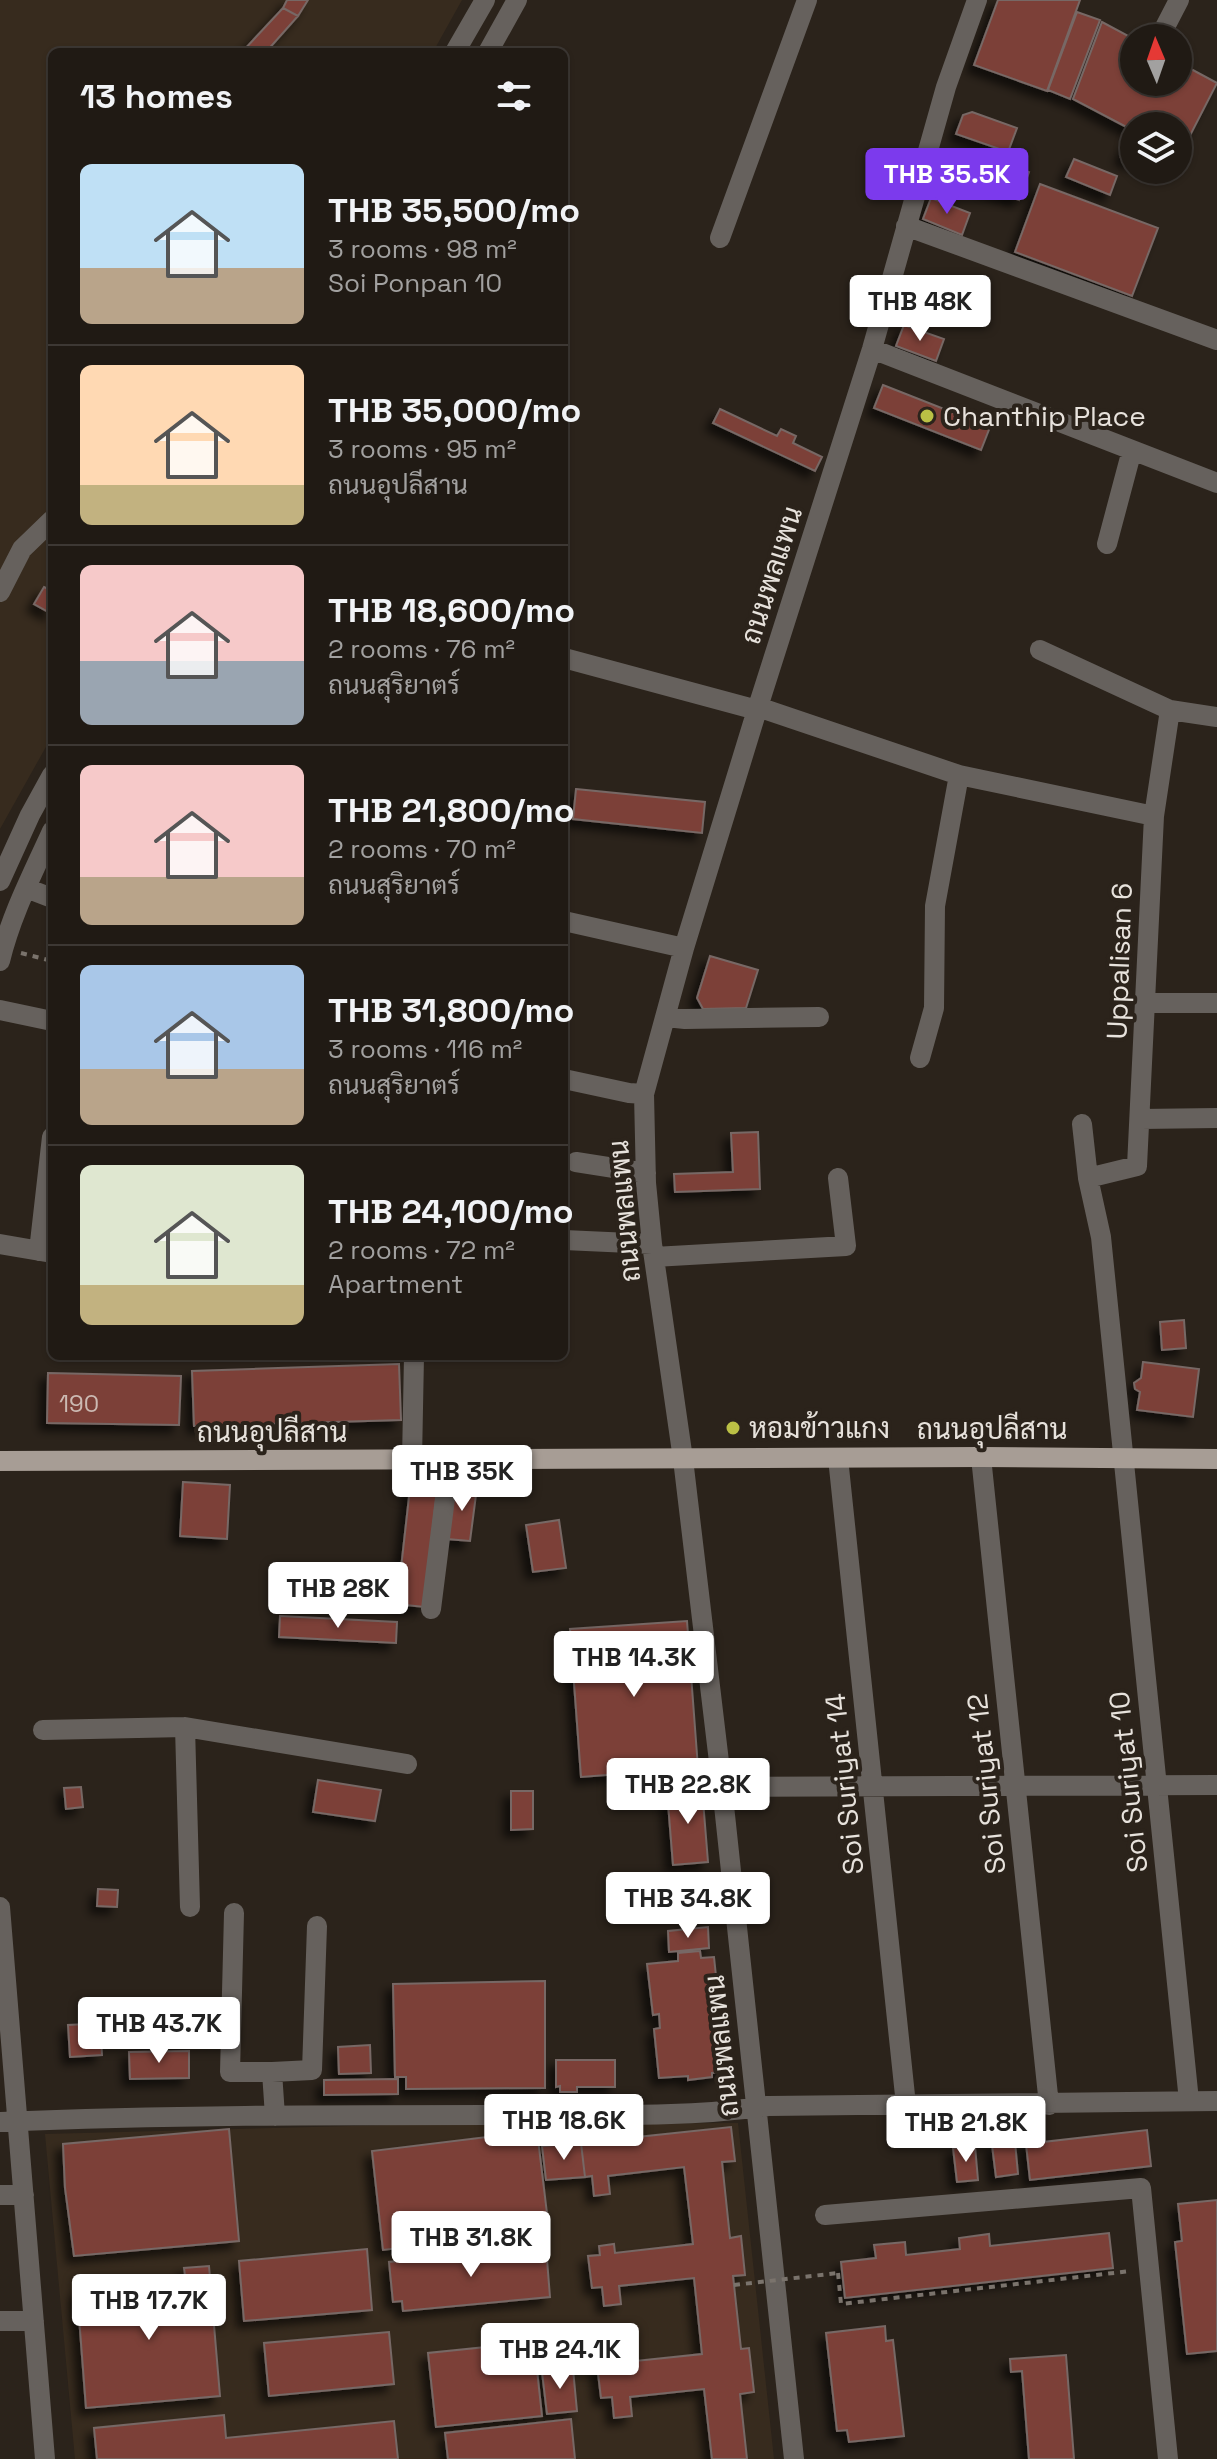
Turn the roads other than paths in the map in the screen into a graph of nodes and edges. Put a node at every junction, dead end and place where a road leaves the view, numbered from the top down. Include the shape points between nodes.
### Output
1 (485, 0) edge
2 (517, 0) edge
3 (807, 0) edge
4 (977, 0) edge
5 (1179, 0) edge
6 (1167, 24) edge
7 (457, 48) edge
8 (490, 48) edge
9 (906, 226) junction
10 (720, 238) dead end
11 (1217, 340) edge
12 (872, 349) junction
13 (1132, 450) junction
14 (1217, 483) edge
15 (48, 524) edge
16 (1107, 544) dead end
17 (0, 592) edge
18 (1040, 650) dead end
19 (568, 659) edge
20 (757, 709) junction
21 (1170, 710) junction
22 (1217, 717) edge
23 (959, 775) junction
24 (48, 782) edge
25 (1154, 816) junction
26 (48, 840) edge
27 (0, 881) edge
28 (26, 888) junction
29 (48, 896) edge
30 (568, 922) edge
31 (684, 948) junction
32 (2, 955) edge
33 (1145, 1003) junction
34 (1217, 1003) edge
35 (0, 1010) edge
36 (666, 1017) junction
37 (819, 1017) dead end
38 (48, 1020) edge
39 (920, 1058) dead end
40 (568, 1080) edge
41 (644, 1094) junction
42 (1217, 1118) edge
43 (1141, 1119) junction
44 (1082, 1124) dead end
45 (576, 1162) dead end
46 (646, 1173) junction
47 (838, 1178) dead end
48 (1088, 1178) junction
49 (48, 1203) edge
50 (568, 1240) edge
51 (0, 1244) edge
52 (653, 1250) junction
53 (45, 1252) edge
54 (414, 1360) edge
55 (981, 1457) junction
56 (1123, 1457) junction
57 (838, 1458) junction
58 (450, 1459) junction
59 (683, 1459) junction
60 (1217, 1459) edge
61 (412, 1460) junction
62 (0, 1461) edge
63 (431, 1609) dead end
64 (185, 1727) junction
65 (43, 1730) dead end
66 (407, 1764) dead end
67 (1014, 1785) junction
68 (1217, 1785) edge
69 (872, 1786) junction
70 (1156, 1786) junction
71 (722, 1787) junction
72 (0, 1907) edge
73 (190, 1907) dead end
74 (234, 1913) dead end
75 (317, 1926) dead end
76 (272, 2072) junction
77 (1189, 2101) junction
78 (1217, 2101) edge
79 (906, 2105) junction
80 (1049, 2105) junction
81 (755, 2108) junction
82 (275, 2116) junction
83 (9, 2121) edge
84 (0, 2195) edge
85 (24, 2195) junction
86 (825, 2215) dead end
87 (0, 2321) edge
88 (34, 2321) junction
89 (45, 2459) edge
90 (794, 2459) edge
91 (1168, 2459) edge

1 - 7 street
2 - 8 street
3 - 10 street
4 - 9 street, ถนนพลแพน
5 - 6 street
9 - 11 street
9 - 12 street, ถนนพลแพน
12 - 13 street
12 - 20 street, ถนนพลแพน
13 - 14 street
13 - 16 street
15 - 17 street via 22,549
18 - 21 street
19 - 20 street
20 - 23 street
20 - 31 street, ถนนพลแพน
21 - 22 street
21 - 25 street, Uppalisan 6
23 - 25 street
23 - 39 street via 935,906 934,1008
24 - 27 street
25 - 33 street, Uppalisan 6
26 - 28 street
28 - 29 street
28 - 32 street
30 - 31 street
31 - 36 street, ถนนพลแพน
33 - 34 street
33 - 43 street, Uppalisan 6
35 - 38 street
36 - 37 street
36 - 41 street, ถนนพลแพน
40 - 41 street
41 - 46 street, ถนนพลแพน
42 - 43 street
43 - 48 street, Uppalisan 6 via 1137,1166
44 - 48 street
45 - 46 street
46 - 52 street, ถนนพลแพน
47 - 52 street via 846,1246
48 - 56 street via 1101,1237
49 - 53 street
50 - 52 street
51 - 53 street
52 - 59 street, ถนนพลแพน
54 - 61 street
55 - 56 main road, ถนนอุปลีสาน
55 - 57 main road, ถนนอุปลีสาน
55 - 67 street, Soi Suriyat 12
56 - 60 main road, ถนนอุปลีสาน
56 - 70 street, Soi Suriyat 10
57 - 59 main road, ถนนอุปลีสาน
57 - 69 street, Soi Suriyat 14
58 - 59 main road, ถนนอุปลีสาน
58 - 61 main road, ถนนอุปลีสาน
58 - 63 street
59 - 71 street, ถนนพลแพน
61 - 62 main road, ถนนอุปลีสาน
64 - 65 street
64 - 66 street
64 - 73 street
67 - 69 street
67 - 70 street
67 - 80 street, Soi Suriyat 12
68 - 70 street
69 - 71 street
69 - 79 street, Soi Suriyat 14
70 - 77 street, Soi Suriyat 10
71 - 81 street, ถนนพลแพน
72 - 83 street
74 - 76 street via 230,2072
75 - 76 street via 312,2070
76 - 82 street
77 - 78 street
77 - 80 street
79 - 80 street
79 - 81 street
81 - 82 street
81 - 90 street, ถนนพลแพน
82 - 83 street
83 - 85 street
84 - 85 street
85 - 88 street
86 - 91 street via 1141,2188
87 - 88 street
88 - 89 street

